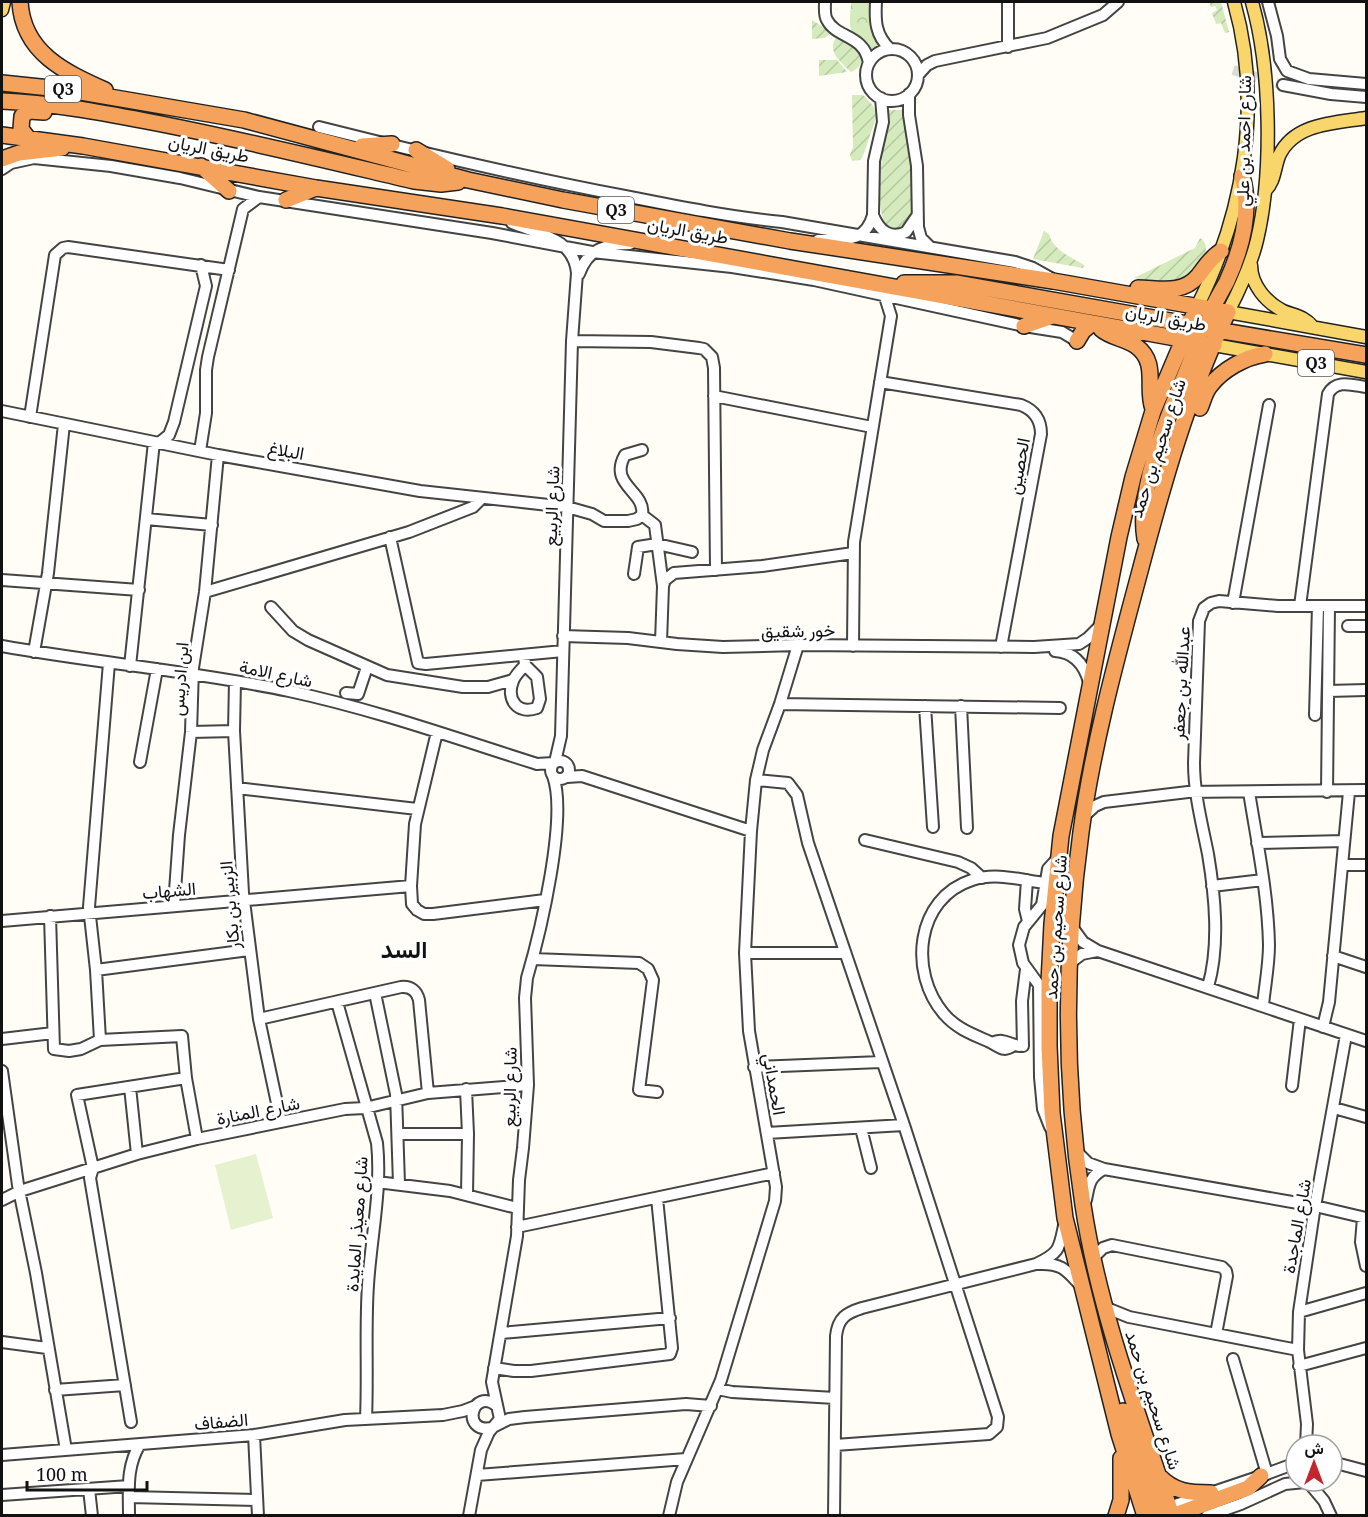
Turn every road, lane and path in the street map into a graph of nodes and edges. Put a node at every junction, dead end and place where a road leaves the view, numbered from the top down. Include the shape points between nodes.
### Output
1 (4, 2) edge
2 (21, 2) edge
3 (825, 2) edge
4 (876, 2) edge
5 (1008, 2) edge
6 (1118, 2) edge
7 (1234, 2) edge
8 (1252, 2) edge
9 (1268, 2) edge
10 (2, 10) edge
11 (1008, 47) junction
12 (890, 49) junction
13 (909, 55) junction
14 (940, 60) junction
15 (869, 63) junction
16 (918, 75) junction
17 (2, 83) edge
18 (1282, 84) tunnel mouth
19 (1366, 84) edge
20 (909, 94) junction
21 (1366, 97) edge
22 (881, 98) junction
23 (124, 99) junction
24 (2, 101) edge
25 (1366, 118) edge
26 (319, 127) dead end
27 (184, 128) junction
28 (2, 135) edge
29 (28, 138) junction
30 (392, 144) junction
31 (340, 145) junction
32 (83, 146) junction
33 (416, 150) junction
34 (5, 164) edge
35 (201, 166) junction
36 (1242, 176) junction
37 (468, 180) junction
38 (316, 188) junction
39 (232, 192) junction
40 (1264, 192) junction
41 (259, 197) junction
42 (286, 200) junction
43 (243, 209) junction
44 (873, 215) junction
45 (502, 216) junction
46 (917, 216) junction
47 (861, 235) junction
48 (790, 241) junction
49 (657, 244) junction
50 (565, 247) junction
51 (930, 248) junction
52 (1221, 251) junction
53 (592, 252) junction
54 (1252, 258) junction
55 (201, 265) junction
56 (229, 270) junction
57 (577, 277) junction
58 (1053, 281) junction
59 (885, 290) junction
60 (1114, 292) junction
61 (909, 300) junction
62 (1228, 312) junction
63 (891, 316) junction
64 (1053, 316) junction
65 (1095, 324) junction
66 (1024, 326) junction
67 (1202, 326) junction
68 (1314, 328) junction
69 (1366, 337) edge
70 (572, 341) junction
71 (1077, 341) joint
72 (1214, 345) junction
73 (1265, 354) junction
74 (1366, 354) edge
75 (1366, 373) edge
76 (880, 382) junction
77 (1366, 387) edge
78 (714, 396) junction
79 (1269, 405) dead end
80 (2, 411) edge
81 (1153, 411) junction
82 (30, 417) junction
83 (64, 424) junction
84 (872, 427) junction
85 (1181, 434) junction
86 (157, 443) junction
87 (642, 450) dead end
88 (200, 451) junction
89 (218, 455) junction
90 (482, 498) junction
91 (567, 507) junction
92 (642, 515) junction
93 (146, 519) junction
94 (212, 525) junction
95 (390, 537) junction
96 (657, 544) junction
97 (1147, 545) junction
98 (692, 552) dead end
99 (853, 553) junction
100 (716, 570) junction
101 (634, 574) dead end
102 (2, 580) edge
103 (46, 583) junction
104 (663, 586) junction
105 (139, 590) junction
106 (205, 592) junction
107 (1233, 603) junction
108 (1300, 606) junction
109 (1324, 606) junction
110 (1366, 606) edge
111 (271, 607) dead end
112 (1101, 625) junction
113 (1348, 626) dead end
114 (1366, 626) edge
115 (563, 636) junction
116 (661, 642) junction
117 (798, 645) junction
118 (2, 646) edge
119 (853, 646) junction
120 (1001, 647) junction
121 (1034, 647) junction
122 (563, 651) junction
123 (34, 652) junction
124 (524, 660) junction
125 (110, 663) junction
126 (130, 666) junction
127 (367, 667) junction
128 (157, 669) junction
129 (194, 674) junction
130 (513, 680) junction
131 (235, 681) junction
132 (1090, 682) junction
133 (1366, 690) edge
134 (1328, 691) junction
135 (346, 693) dead end
136 (780, 704) junction
137 (925, 706) junction
138 (962, 706) junction
139 (1060, 708) dead end
140 (1316, 715) dead end
141 (234, 731) junction
142 (191, 732) junction
143 (437, 732) junction
144 (140, 762) dead end
145 (560, 770) junction
146 (756, 780) junction
147 (237, 788) junction
148 (1366, 790) edge
149 (1196, 791) junction
150 (1249, 792) junction
151 (1327, 792) junction
152 (1349, 792) junction
153 (417, 809) junction
154 (1084, 816) junction
155 (933, 827) dead end
156 (967, 828) dead end
157 (751, 831) junction
158 (865, 840) dead end
159 (1344, 841) junction
160 (1257, 843) junction
161 (1059, 856) junction
162 (1342, 865) junction
163 (1366, 865) edge
164 (982, 878) junction
165 (1028, 880) junction
166 (1263, 880) junction
167 (1045, 883) junction
168 (411, 886) junction
169 (1212, 886) junction
170 (244, 899) junction
171 (545, 900) junction
172 (174, 905) junction
173 (89, 914) junction
174 (50, 916) junction
175 (2, 921) edge
176 (1028, 921) junction
177 (1072, 927) junction
178 (249, 950) junction
179 (1098, 951) junction
180 (745, 953) junction
181 (844, 953) junction
182 (1333, 956) junction
183 (532, 959) junction
184 (1070, 963) junction
185 (1366, 967) edge
186 (1026, 969) junction
187 (96, 970) junction
188 (1208, 987) junction
189 (375, 993) junction
190 (337, 1002) junction
191 (1263, 1005) junction
192 (259, 1019) junction
193 (1300, 1019) junction
194 (1044, 1024) junction
195 (1323, 1027) junction
196 (53, 1033) junction
197 (1346, 1035) junction
198 (2, 1039) edge
199 (100, 1040) junction
200 (1366, 1041) edge
201 (1019, 1046) junction
202 (1039, 1047) junction
203 (882, 1062) junction
204 (754, 1067) junction
205 (2, 1071) edge
206 (186, 1078) junction
207 (528, 1085) junction
208 (1293, 1086) dead end
209 (130, 1087) junction
210 (466, 1089) junction
211 (657, 1092) dead end
212 (428, 1093) junction
213 (396, 1099) junction
214 (365, 1108) junction
215 (1334, 1108) junction
216 (1366, 1117) edge
217 (281, 1122) junction
218 (904, 1125) junction
219 (861, 1128) junction
220 (1054, 1132) junction
221 (767, 1133) junction
222 (398, 1134) junction
223 (468, 1134) junction
224 (198, 1139) junction
225 (1075, 1149) junction
226 (137, 1154) junction
227 (93, 1168) junction
228 (871, 1168) dead end
229 (1104, 1169) junction
230 (774, 1173) junction
231 (377, 1182) junction
232 (399, 1184) junction
233 (20, 1191) junction
234 (467, 1195) junction
235 (657, 1198) junction
236 (2, 1200) edge
237 (1315, 1206) junction
238 (517, 1208) junction
239 (1083, 1208) junction
240 (1065, 1218) junction
241 (1365, 1218) edge
242 (517, 1227) junction
243 (1092, 1259) junction
244 (1036, 1264) junction
245 (1366, 1266) edge
246 (955, 1284) junction
247 (1081, 1286) junction
248 (1366, 1293) edge
249 (1104, 1307) junction
250 (1299, 1312) junction
251 (670, 1318) junction
252 (501, 1333) junction
253 (1216, 1334) junction
254 (2, 1342) edge
255 (47, 1348) junction
256 (1366, 1348) edge
257 (1298, 1350) junction
258 (1233, 1359) dead end
259 (1299, 1366) junction
260 (494, 1368) junction
261 (1105, 1376) junction
262 (492, 1382) junction
263 (720, 1384) junction
264 (125, 1385) junction
265 (55, 1390) junction
266 (835, 1398) junction
267 (686, 1404) junction
268 (476, 1405) junction
269 (497, 1406) junction
270 (711, 1406) junction
271 (443, 1415) junction
272 (366, 1419) junction
273 (706, 1419) junction
274 (131, 1422) dead end
275 (475, 1423) junction
276 (1306, 1424) junction
277 (493, 1427) junction
278 (1306, 1433) edge
279 (1309, 1433) edge
280 (1119, 1434) junction
281 (254, 1435) junction
282 (140, 1444) junction
283 (835, 1445) junction
284 (66, 1450) junction
285 (481, 1450) junction
286 (2, 1455) edge
287 (686, 1459) junction
288 (1284, 1467) edge
289 (1346, 1467) edge
290 (1366, 1471) edge
291 (477, 1475) junction
292 (1158, 1475) junction
293 (1264, 1475) junction
294 (1284, 1485) edge
295 (129, 1486) junction
296 (90, 1489) junction
297 (1211, 1493) junction
298 (1318, 1493) edge
299 (2, 1495) edge
300 (129, 1497) junction
301 (257, 1500) junction
302 (1158, 1514) edge
303 (92, 1515) edge
304 (129, 1515) edge
305 (258, 1515) edge
306 (469, 1515) edge
307 (669, 1515) edge
308 (834, 1515) edge
309 (1116, 1515) edge
310 (1207, 1515) edge
311 (1331, 1515) edge

1 - 10 main road
2 - 23 highway via 33,41 54,64
3 - 15 street via 829,23 862,46
4 - 12 street via 877,31
5 - 11 street
6 - 11 street via 1093,20 1047,38
7 - 36 main road, شارع احمد بن علي via 1244,43 1248,93
8 - 40 main road, شارع احمد بن علي via 1266,81
9 - 19 street via 1280,59 1287,70 1309,79
11 - 14 street
12 - 13 street
12 - 15 street via 880,52
13 - 14 street
13 - 16 street
14 - 16 street via 927,64
15 - 22 street via 868,83
16 - 20 street
17 - 23 highway, طريق الريان / Q3
18 - 21 street
20 - 22 street via 896,100
20 - 46 street via 917,166
22 - 44 street via 883,122 874,161
23 - 31 highway, طريق الريان / Q3 via 244,120
24 - 27 highway via 105,113
25 - 40 main road via 1316,126 1296,135 1282,151 1272,183
26 - 30 street, طريق الريان
27 - 29 highway via 33,110 25,113 21,121 21,129
27 - 37 highway via 414,181 441,184
28 - 29 highway, طريق الريان / Q3
29 - 32 highway, طريق الريان / Q3
30 - 31 highway
30 - 33 street, طريق الريان
31 - 37 highway, طريق الريان / Q3
32 - 34 highway via 19,153
32 - 35 highway, طريق الريان / Q3
33 - 37 highway
33 - 47 street, طريق الريان via 573,186
34 - 39 street, طريق الريان via 34,158 54,159 180,178
35 - 38 highway, طريق الريان / Q3
35 - 39 highway
36 - 52 main road, شارع احمد بن علي
36 - 67 highway via 1247,201 1244,230 1235,262
37 - 48 highway, طريق الريان / Q3
38 - 42 highway
38 - 45 highway, طريق الريان / Q3
39 - 41 street, طريق الريان
39 - 43 street
40 - 54 main road, شارع احمد بن علي
41 - 42 street, طريق الريان
41 - 43 street
42 - 50 street, طريق الريان
43 - 56 street
44 - 46 street via 882,230 895,235 906,232
44 - 47 street
45 - 49 highway, طريق الريان / Q3
45 - 50 street
46 - 51 street via 921,238
47 - 48 street
47 - 51 street, طريق الريان
48 - 58 highway, طريق الريان / Q3
49 - 53 street via 609,245
49 - 59 highway, طريق الريان / Q3
50 - 53 street, طريق الريان
50 - 57 street, شارع الربيع via 575,260
51 - 58 street, طريق الريان via 1024,265
52 - 60 highway via 1195,280 1182,287
52 - 67 main road, شارع احمد بن علي
53 - 57 street, شارع الربيع
53 - 59 street, طريق الريان via 732,267
54 - 62 main road, شارع احمد بن علي
54 - 68 main road via 1251,274 1261,293
55 - 56 street
55 - 82 street via 68,247 59,251 55,255
55 - 86 street via 206,286 172,429
56 - 88 street via 207,363
57 - 70 street, شارع الربيع
58 - 60 highway, طريق الريان / Q3
59 - 61 street, طريق الريان
59 - 63 street
59 - 64 highway, طريق الريان / Q3
59 - 67 highway via 914,282 956,283
60 - 67 highway, طريق الريان / Q3
61 - 63 street
61 - 66 street, طريق الريان
62 - 67 highway, طريق الريان / Q3
62 - 68 main road, طريق الريان / Q3
63 - 76 street
64 - 65 highway, طريق الريان / Q3
64 - 66 highway
65 - 67 highway, طريق الريان / Q3
65 - 71 highway via 1083,331
65 - 81 highway via 1144,354 1151,373
66 - 71 street, طريق الريان via 1062,332
67 - 72 highway, شارع احمد بن علي
67 - 74 highway
67 - 81 highway, شارع سحيم بن حمد
67 - 97 highway via 1149,483 1143,518
68 - 69 main road, طريق الريان / Q3
70 - 78 street via 662,342 704,349 714,362
70 - 91 street, شارع الربيع
72 - 73 main road, طريق الريان / Q3
72 - 85 highway, شارع سحيم بن حمد
73 - 75 main road, طريق الريان / Q3
73 - 85 highway via 1245,360 1215,380 1197,416
76 - 84 street
76 - 120 street, الحصين via 1021,405 1031,410 1040,423
77 - 108 street via 1341,384 1330,389 1327,396
78 - 84 street
78 - 100 street
79 - 107 street
80 - 82 street, البلاغ
81 - 112 highway, شارع سحيم بن حمد via 1131,483
82 - 83 street, البلاغ
83 - 86 street, البلاغ
83 - 103 street
84 - 99 street
85 - 97 highway, شارع سحيم بن حمد
86 - 88 street, البلاغ
86 - 93 street
87 - 92 street via 625,455 621,474 637,497
88 - 89 street, البلاغ
89 - 90 street, البلاغ via 420,491
89 - 94 street, ابن ادريس
90 - 91 street, البلاغ
90 - 95 street via 473,507
91 - 92 street, البلاغ via 610,522
91 - 115 street, شارع الربيع
92 - 96 street via 655,525
93 - 94 street
93 - 105 street
94 - 106 street, ابن ادريس
95 - 106 street
95 - 124 street via 418,663
96 - 98 street
96 - 101 street via 638,547
96 - 104 street
97 - 154 highway, شارع سحيم بن حمد via 1101,726
99 - 100 street
99 - 119 street
100 - 104 street via 674,573
102 - 103 street
103 - 105 street
103 - 123 street
104 - 116 street
105 - 126 street
106 - 129 street, ابن ادريس
107 - 108 street, عبدالله بن جعفر
107 - 149 street, عبدالله بن جعفر via 1211,603 1200,616
108 - 109 street, عبدالله بن جعفر
109 - 110 street, عبدالله بن جعفر
109 - 134 street
109 - 140 street
111 - 127 street via 308,640
112 - 121 street, خور شقيق via 1079,644
112 - 132 highway, شارع سحيم بن حمد
113 - 114 street
115 - 116 street, خور شقيق
115 - 122 street, شارع الربيع
116 - 117 street, خور شقيق via 723,647
117 - 119 street, خور شقيق
117 - 136 street, الحمداني
118 - 123 street, شارع الامة
119 - 120 street, خور شقيق
120 - 121 street, خور شقيق
121 - 132 street, خور شقيق via 1073,655
122 - 124 street
122 - 145 street, شارع الربيع
123 - 125 street, شارع الامة
124 - 130 street
124 - 130 street via 537,677 537,708 528,711 515,705
125 - 126 street, شارع الامة
125 - 173 street
126 - 128 street, شارع الامة
127 - 130 street via 407,680 464,687 488,687
127 - 135 street via 358,694
128 - 129 street, شارع الامة
128 - 144 street
129 - 131 street, شارع الامة
129 - 142 street, ابن ادريس
131 - 141 street, الزبير بن بكار
131 - 143 street, شارع الامة via 289,691
132 - 161 highway, شارع سحيم بن حمد
133 - 134 street
134 - 151 street
136 - 137 street
136 - 146 street, الحمداني
137 - 138 street
137 - 155 street
138 - 139 street
138 - 156 street
141 - 142 street
141 - 147 street, الزبير بن بكار
142 - 172 street, ابن ادريس
143 - 145 street, شارع الامة
143 - 153 street
145 - 157 street
145 - 171 street, شارع الربيع via 554,860
146 - 157 street, الحمداني
146 - 181 street via 783,782 794,789
147 - 153 street
147 - 170 street, الزبير بن بكار
148 - 152 street
149 - 150 street
149 - 154 street via 1109,801
149 - 169 street, عبدالله بن جعفر
150 - 151 street
150 - 160 street
151 - 152 street
152 - 159 street
153 - 168 street
154 - 177 highway, شارع سحيم بن حمد
157 - 180 street, الحمداني
158 - 164 street via 958,862
159 - 160 street
159 - 162 street
160 - 166 street
161 - 167 street, شارع سحيم بن حمد via 1048,869
161 - 194 highway, شارع سحيم بن حمد
162 - 163 street
162 - 182 street
164 - 165 street
164 - 201 street via 958,886 938,903 926,925 922,962 929,990 945,1015 967,1033 992,1043 1004,1040
165 - 167 street
165 - 176 street
166 - 169 street
166 - 191 street via 1269,946
167 - 176 street, شارع سحيم بن حمد via 1042,905
168 - 170 street, الشهاب
168 - 171 street via 412,904 424,914
169 - 188 street, عبدالله بن جعفر via 1214,950
170 - 172 street, الشهاب
170 - 178 street, الزبير بن بكار
171 - 183 street, شارع الربيع
172 - 173 street, الشهاب
173 - 174 street, الشهاب
173 - 187 street
174 - 175 street, الشهاب
174 - 196 street
176 - 186 street, شارع سحيم بن حمد via 1020,945
177 - 179 street via 1083,942
177 - 184 highway, شارع سحيم بن حمد
178 - 187 street
178 - 192 street, الزبير بن بكار
179 - 184 street via 1082,954
179 - 188 street
180 - 181 street
180 - 204 street, الحمداني
181 - 203 street
182 - 185 street
182 - 195 street
183 - 207 street, شارع الربيع via 525,998
183 - 211 street via 639,963 648,969 653,980 639,1090
184 - 225 highway, شارع سحيم بن حمد via 1069,1060
186 - 194 street, شارع سحيم بن حمد via 1039,985
186 - 201 street
187 - 199 street
188 - 191 street
189 - 190 street
189 - 212 street via 406,987 418,996
189 - 213 street
190 - 192 street
190 - 214 street, شارع معيذر المايدة
191 - 193 street
192 - 217 street, الزبير بن بكار
193 - 195 street
193 - 208 street
194 - 202 street, شارع سحيم بن حمد
194 - 220 highway, شارع سحيم بن حمد
195 - 197 street
196 - 198 street
196 - 199 street via 54,1049 60,1051 81,1049
197 - 200 street
197 - 215 street, شارع الماجدة
199 - 206 street via 182,1036
201 - 202 street
202 - 220 street, شارع سحيم بن حمد via 1043,1108
203 - 204 street
203 - 218 street
204 - 221 street, الحمداني
205 - 233 street
206 - 209 street
206 - 224 street
207 - 210 street, شارع المنارة
207 - 238 street, شارع الربيع
209 - 226 street
209 - 227 street via 77,1095
210 - 212 street, شارع المنارة
210 - 223 street
212 - 213 street, شارع المنارة
213 - 214 street, شارع المنارة
213 - 222 street
214 - 217 street, شارع المنارة
214 - 231 street, شارع معيذر المايدة via 376,1143
215 - 216 street
215 - 237 street, شارع الماجدة
217 - 224 street, شارع المنارة
218 - 219 street
218 - 246 street
219 - 221 street
219 - 228 street
220 - 240 highway, شارع سحيم بن حمد
221 - 230 street, الحمداني
222 - 223 street
222 - 232 street
223 - 234 street
224 - 226 street, شارع المنارة
225 - 229 street via 1088,1163
225 - 239 highway, شارع سحيم بن حمد
226 - 227 street, شارع المنارة
227 - 233 street, شارع المنارة
227 - 264 street via 90,1179
229 - 237 street
229 - 239 street via 1090,1180
230 - 235 street
230 - 263 street, الحمداني via 775,1201
231 - 232 street
231 - 272 street, شارع معيذر المايدة via 368,1285
232 - 234 street
233 - 236 street, شارع المنارة
233 - 255 street
234 - 238 street
235 - 242 street
235 - 251 street
237 - 241 street
237 - 250 street, شارع الماجدة
238 - 242 street, شارع الربيع
239 - 243 highway, شارع سحيم بن حمد
240 - 244 street via 1057,1251
240 - 247 highway, شارع سحيم بن حمد
241 - 245 street via 1361,1242
242 - 252 street, شارع الربيع
243 - 249 highway, شارع سحيم بن حمد
243 - 253 street via 1103,1248 1117,1246 1222,1267 1227,1276
244 - 246 street
244 - 247 street via 1063,1268
246 - 266 street via 843,1316 836,1336
246 - 283 street via 996,1409 997,1427 982,1435
247 - 261 highway, شارع سحيم بن حمد
248 - 250 street
249 - 253 street via 1129,1317
249 - 292 highway, شارع سحيم بن حمد
250 - 257 street, شارع الماجدة
251 - 252 street
251 - 260 street via 672,1348 665,1356 531,1371
252 - 260 street, شارع الربيع
253 - 257 street
254 - 255 street
255 - 265 street
256 - 259 street
257 - 259 street, شارع الماجدة
258 - 293 street
259 - 276 street, شارع الماجدة
260 - 262 street, شارع الربيع
261 - 280 highway, شارع سحيم بن حمد
261 - 302 highway via 1121,1405
262 - 268 street, شارع الربيع
262 - 269 street, شارع الربيع
263 - 266 street via 740,1392
263 - 270 street, الحمداني
264 - 265 street
264 - 274 street
265 - 284 street
266 - 283 street
267 - 270 street
267 - 273 street
267 - 277 street via 517,1418
268 - 269 street via 488,1401
268 - 271 street, الضفاف
268 - 275 street via 472,1413
269 - 277 street via 500,1419
270 - 273 street, الحمداني
271 - 272 street, الضفاف
271 - 275 street, الضفاف
272 - 281 street, الضفاف
273 - 287 street, الحمداني
275 - 277 street via 484,1429
275 - 285 street
276 - 278 street, شارع الماجدة
276 - 279 street, شارع الماجدة
277 - 285 street
280 - 302 highway, شارع سحيم بن حمد
280 - 309 highway via 1121,1500
281 - 282 street, الضفاف
281 - 301 street
282 - 284 street, الضفاف
282 - 295 street via 131,1460
283 - 308 street
284 - 286 street, الضفاف
285 - 291 street
287 - 291 street
287 - 307 street, الحمداني
288 - 293 street
289 - 290 street
291 - 306 street
292 - 297 highway via 1178,1490
292 - 302 highway, شارع سحيم بن حمد
293 - 297 street
293 - 302 highway via 1248,1488
294 - 310 street
295 - 296 street
295 - 300 street
296 - 299 street
296 - 303 street
297 - 302 street
298 - 311 street
300 - 301 street
300 - 304 street
301 - 305 street

